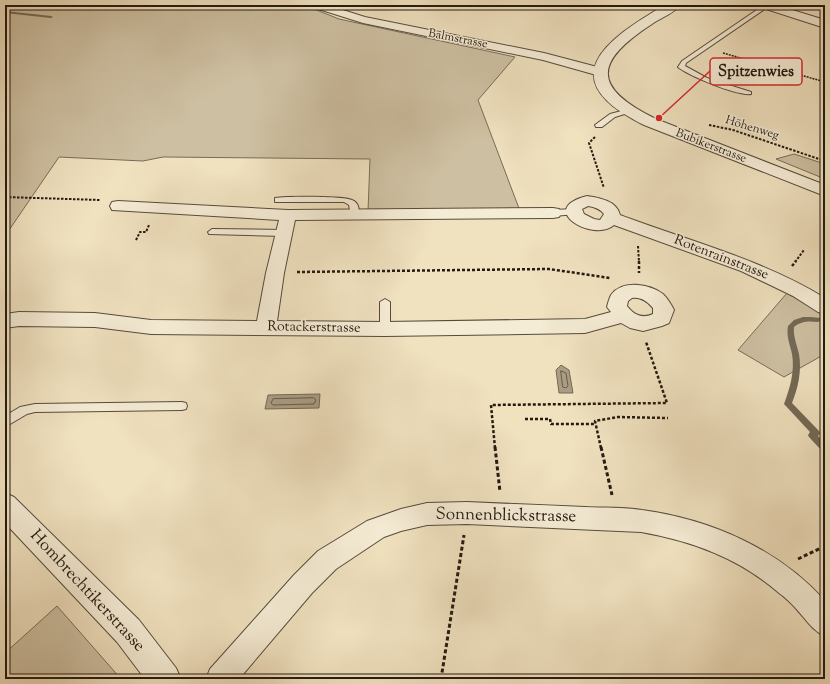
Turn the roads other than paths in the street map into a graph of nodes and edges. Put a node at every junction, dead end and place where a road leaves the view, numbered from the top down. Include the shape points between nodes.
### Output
1 (316, 5) edge
2 (674, 5) edge
3 (765, 5) edge
4 (825, 24) edge
5 (600, 72) junction
6 (749, 93) dead end
7 (628, 111) junction
8 (599, 125) road end
9 (825, 191) edge
10 (278, 200) dead end
11 (118, 206) road end
12 (574, 212) junction
13 (552, 213) joint
14 (354, 214) junction
15 (288, 215) junction
16 (614, 216) junction
17 (212, 232) dead end
18 (284, 233) junction
19 (385, 302) dead end
20 (825, 307) edge
21 (623, 316) junction
22 (5, 321) edge
23 (266, 328) junction
24 (385, 329) junction
25 (182, 406) dead end
26 (5, 422) edge
27 (5, 505) edge
28 (825, 622) edge
29 (165, 679) edge
30 (220, 679) edge

1 - 5 street, Balmstrasse via 363,20 544,57
2 - 5 street via 621,40 611,50
3 - 4 street
3 - 6 lane via 684,62 681,67 714,83
5 - 7 street, Bubikerstrasse via 603,85
7 - 8 lane via 607,118
7 - 9 street, Bubikerstrasse
10 - 14 lane via 345,200 355,206
11 - 15 street
12 - 13 lane
12 - 16 street via 579,220 587,224 606,223
12 - 16 street, Rotenrainstrasse via 578,204 596,202
13 - 14 street
14 - 15 street
15 - 18 street
16 - 20 street, Rotenrainstrasse via 746,265
17 - 18 lane
18 - 23 street
19 - 24 lane
21 - 21 street via 642,324 654,323 662,318 664,310 660,301 651,295 633,292 619,298 617,307
21 - 24 street, Rotackerstrasse via 585,326
22 - 23 street, Rotackerstrasse via 95,320 151,327
23 - 24 street, Rotackerstrasse
25 - 26 lane via 35,408 24,410
27 - 29 street, Hombrechtikerstrasse via 128,631
28 - 30 street, Sonnenblickstrasse via 800,594 772,571 715,539 666,524 467,513 426,514 376,529 327,560

